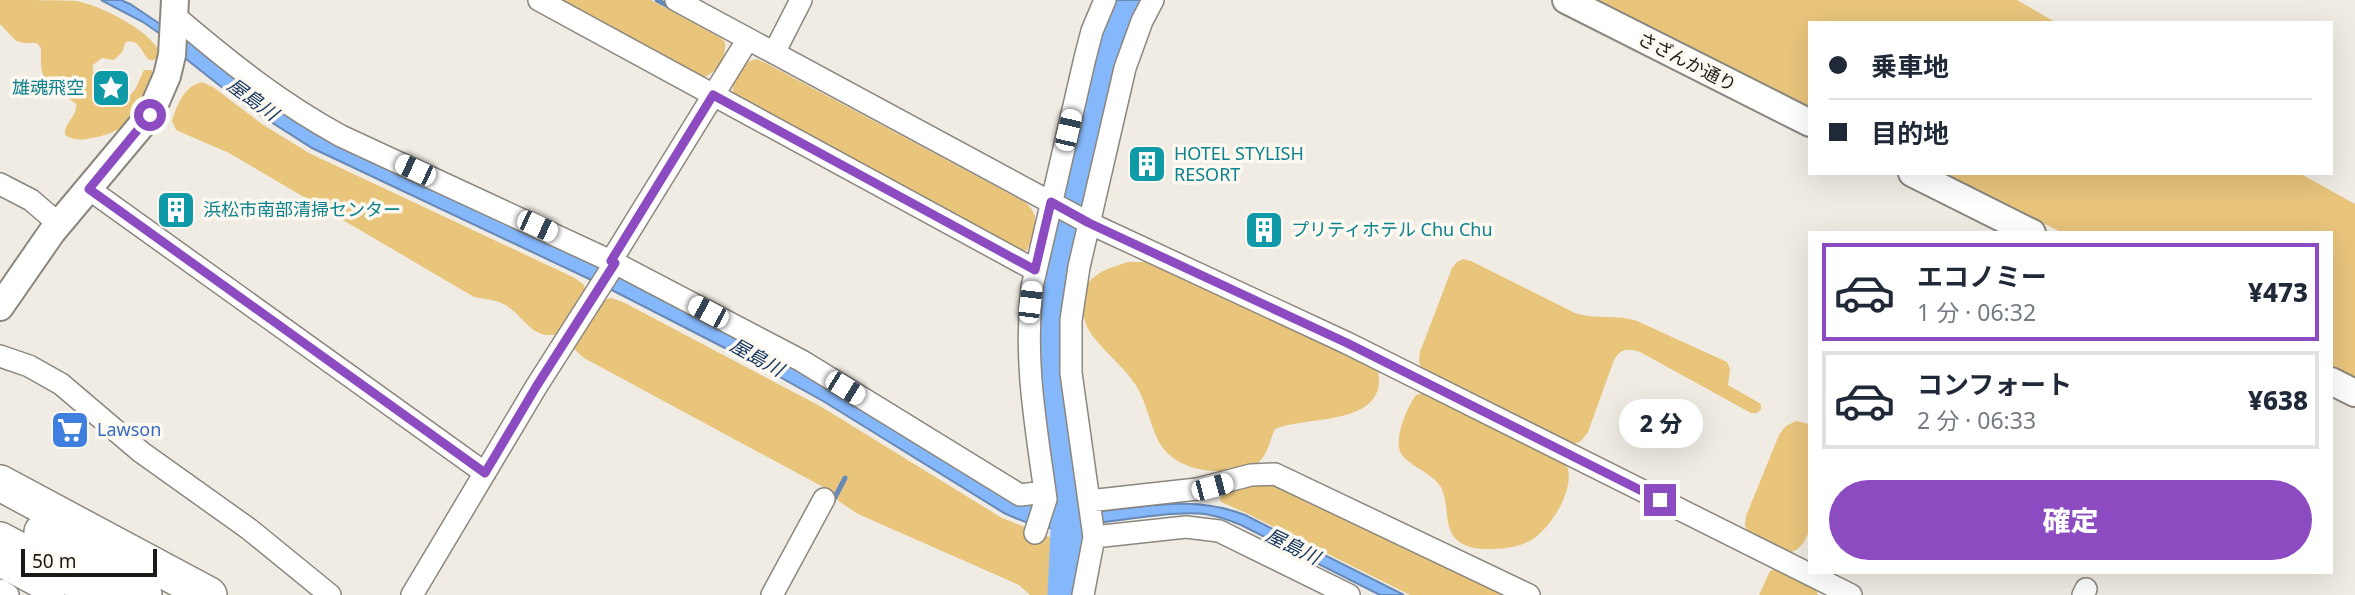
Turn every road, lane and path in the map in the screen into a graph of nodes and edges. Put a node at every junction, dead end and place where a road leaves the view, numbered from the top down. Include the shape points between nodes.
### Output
1 (538, 0) edge
2 (676, 0) edge
3 (801, 0) edge
4 (1105, 0) edge
5 (1153, 0) edge
6 (1566, 0) edge
7 (174, 16) edge
8 (748, 39) junction
9 (774, 53) junction
10 (713, 95) junction
11 (1808, 121) edge
12 (1916, 175) edge
13 (0, 184) edge
14 (89, 189) junction
15 (1054, 204) junction
16 (1085, 221) junction
17 (59, 224) junction
18 (2028, 231) edge
19 (613, 263) junction
20 (1035, 270) junction
21 (0, 307) edge
22 (0, 356) edge
23 (2333, 382) edge
24 (2355, 393) edge
25 (485, 473) junction
26 (0, 483) edge
27 (1045, 497) junction
28 (824, 499) dead end
29 (1089, 504) junction
30 (0, 510) edge
31 (1036, 532) dead end
32 (1093, 533) junction
33 (0, 540) edge
34 (0, 566) edge
35 (1808, 574) edge
36 (1808, 574) edge
37 (0, 590) edge
38 (413, 594) edge
39 (8, 595) edge
40 (54, 595) edge
41 (103, 595) edge
42 (144, 595) edge
43 (209, 595) edge
44 (330, 595) edge
45 (772, 595) edge
46 (1083, 595) edge
47 (1349, 595) edge
48 (1528, 595) edge
49 (1850, 595) edge

1 - 10 street
2 - 8 street
3 - 9 street
4 - 15 street via 1085,58
5 - 16 street via 1125,68
6 - 11 street, さざんか通り
7 - 14 street via 167,76 150,115
7 - 19 street via 256,83 312,120
8 - 9 street
8 - 10 street
9 - 15 street
10 - 19 street
10 - 20 street
12 - 18 street
13 - 17 street via 31,200
14 - 17 street
14 - 25 street
15 - 16 street
15 - 20 street
16 - 29 street via 1070,347
16 - 36 street via 1347,343
17 - 21 street
19 - 25 street
19 - 27 street via 802,361 1020,495
20 - 27 street via 1029,377
22 - 44 street via 61,384 141,452 249,529
23 - 24 street
25 - 38 street
26 - 43 highway
27 - 31 street
28 - 45 street via 804,520
29 - 32 street
29 - 48 street via 1275,474
30 - 42 highway
32 - 46 street
32 - 47 street via 1186,527 1219,531
33 - 41 highway
34 - 40 street
35 - 49 street
37 - 39 street

